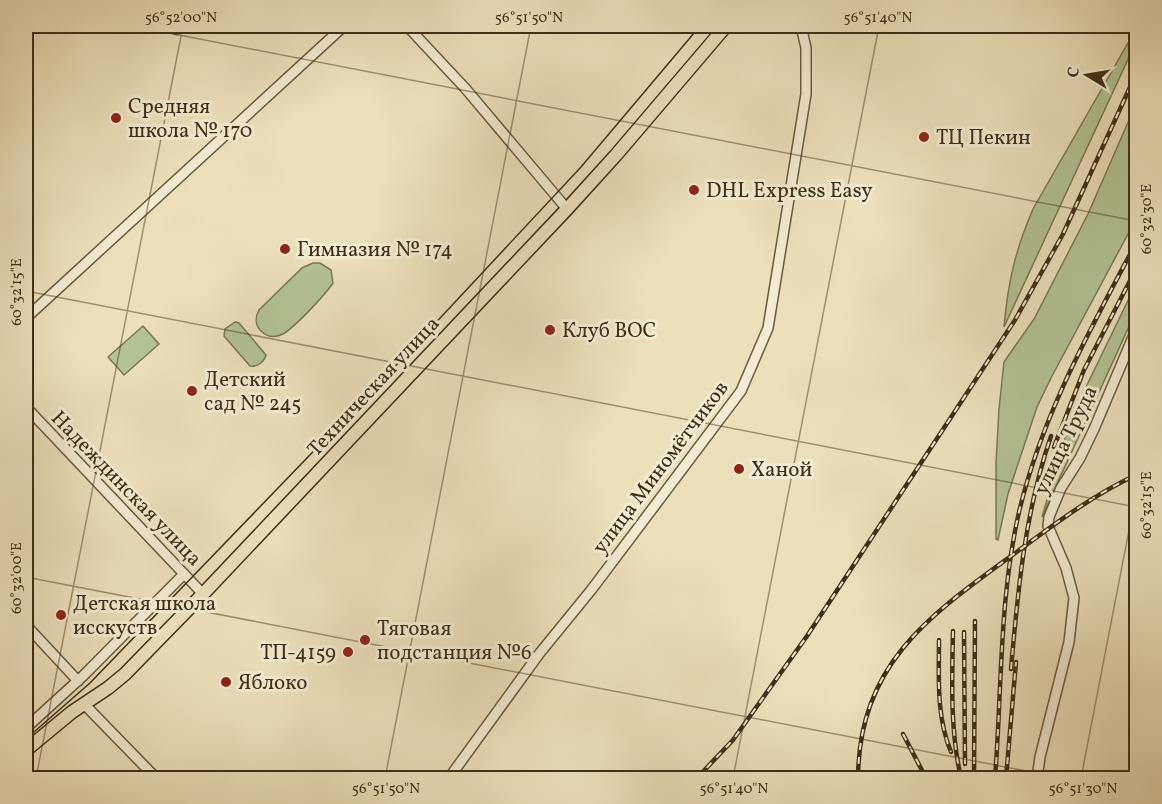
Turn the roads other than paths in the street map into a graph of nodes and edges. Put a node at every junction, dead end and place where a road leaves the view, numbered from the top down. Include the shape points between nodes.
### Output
1 (344, 26) edge
2 (407, 26) edge
3 (726, 26) edge
4 (801, 26) edge
5 (567, 209) junction
6 (26, 318) edge
7 (1137, 330) edge
8 (26, 407) edge
9 (184, 574) junction
10 (203, 594) junction
11 (26, 626) edge
12 (78, 681) junction
13 (84, 704) junction
14 (26, 728) edge
15 (26, 750) edge
16 (156, 778) edge
17 (449, 778) edge
18 (1037, 778) edge

1 - 6 street
2 - 5 street
3 - 5 main road, Техническая улица
4 - 17 street, улица Миномётчиков via 806,48 806,94 768,328 741,391
5 - 10 main road, Техническая улица
7 - 18 street, улица Труда via 1094,429 1049,517 1048,526 1071,583 1073,609
8 - 9 street, Надеждинская улица
9 - 10 street, Надеждинская улица
9 - 12 street
10 - 13 main road, Техническая улица via 125,674
11 - 12 street
12 - 14 street
13 - 15 main road, Техническая улица
13 - 16 street

